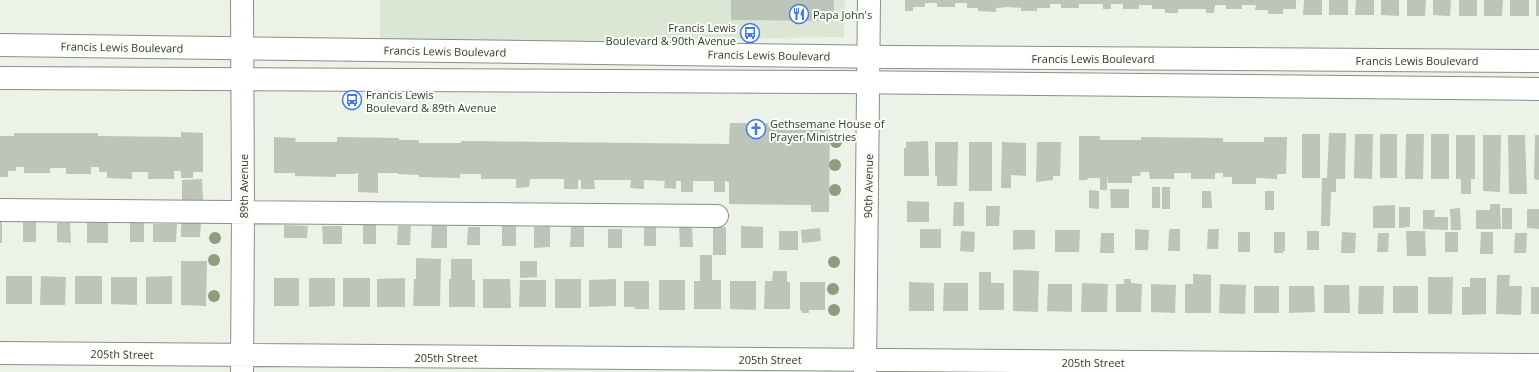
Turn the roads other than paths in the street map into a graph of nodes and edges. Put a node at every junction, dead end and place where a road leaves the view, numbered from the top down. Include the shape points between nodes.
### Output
1 (242, 0) edge
2 (869, 0) edge
3 (0, 45) edge
4 (243, 49) junction
5 (868, 56) junction
6 (1539, 61) edge
7 (0, 78) edge
8 (243, 79) junction
9 (868, 83) junction
10 (1539, 89) edge
11 (0, 210) edge
12 (243, 213) junction
13 (717, 216) dead end
14 (0, 353) edge
15 (242, 364) edge
16 (1539, 365) edge
17 (865, 366) edge

1 - 4 main road, 89th Avenue
2 - 5 main road, 90th Avenue
3 - 4 main road, Francis Lewis Boulevard
4 - 5 main road, Francis Lewis Boulevard
4 - 8 main road, 89th Avenue
5 - 6 main road, Francis Lewis Boulevard
5 - 9 main road, 90th Avenue
7 - 8 main road
8 - 9 main road
8 - 12 main road, 89th Avenue
9 - 10 main road
9 - 17 main road, 90th Avenue
11 - 12 main road
12 - 13 main road
12 - 15 main road, 89th Avenue
14 - 15 main road, 205th Street
15 - 17 main road, 205th Street
16 - 17 main road, 205th Street

